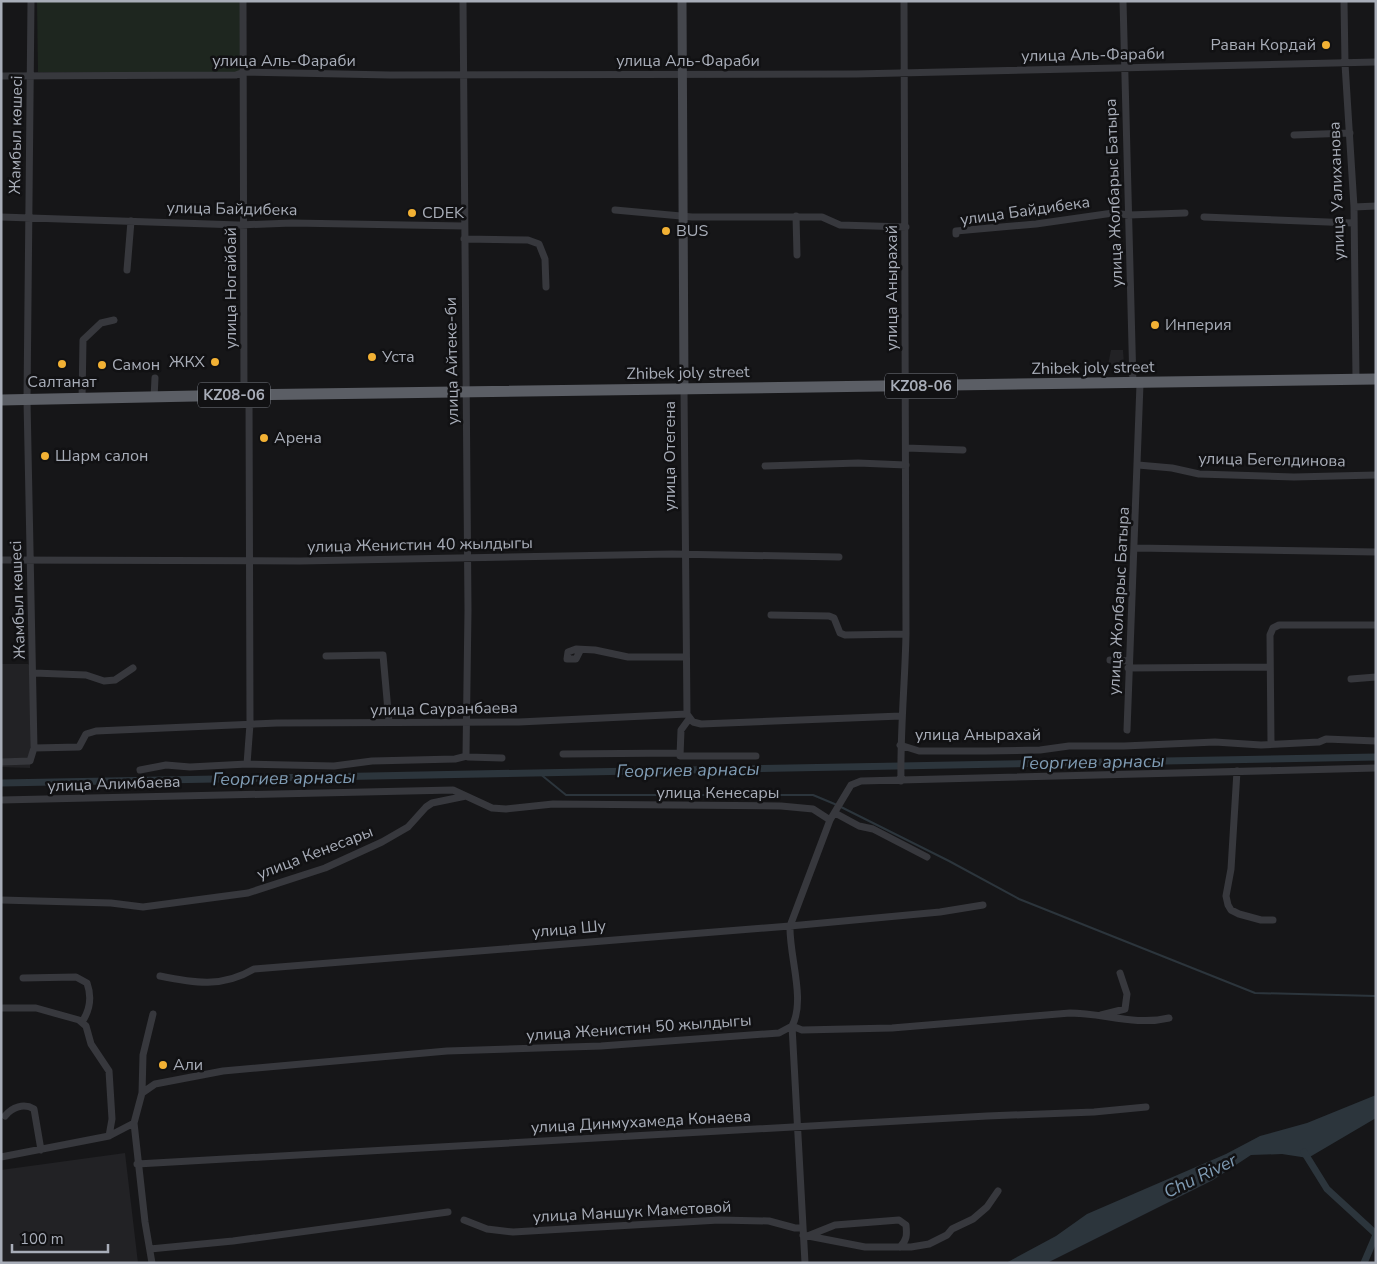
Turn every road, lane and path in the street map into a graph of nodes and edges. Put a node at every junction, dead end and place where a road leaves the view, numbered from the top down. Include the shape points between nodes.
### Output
1 (31, 1) edge
2 (243, 1) edge
3 (463, 1) edge
4 (682, 1) edge
5 (904, 1) edge
6 (1123, 1) edge
7 (1344, 1) edge
8 (1376, 62) edge
9 (1345, 64) junction
10 (1123, 67) junction
11 (244, 72) junction
12 (682, 74) junction
13 (904, 74) junction
14 (30, 75) junction
15 (464, 75) junction
16 (1, 76) edge
17 (1350, 134) junction
18 (1294, 135) dead end
19 (1376, 206) edge
20 (1354, 207) junction
21 (615, 210) dead end
22 (1185, 213) dead end
23 (1129, 215) junction
24 (685, 216) junction
25 (796, 216) junction
26 (1, 217) edge
27 (29, 217) junction
28 (1204, 217) dead end
29 (131, 221) junction
30 (1353, 223) junction
31 (245, 224) junction
32 (464, 226) junction
33 (906, 227) junction
34 (956, 234) dead end
35 (464, 239) junction
36 (797, 255) dead end
37 (127, 270) dead end
38 (546, 287) dead end
39 (114, 320) dead end
40 (154, 378) dead end
41 (1376, 379) edge
42 (1356, 380) junction
43 (1137, 384) junction
44 (906, 386) junction
45 (684, 389) junction
46 (466, 393) junction
47 (247, 395) junction
48 (154, 398) junction
49 (82, 399) junction
50 (1, 400) edge
51 (27, 400) junction
52 (906, 448) junction
53 (963, 450) dead end
54 (906, 465) junction
55 (1138, 465) junction
56 (765, 466) dead end
57 (1376, 474) edge
58 (1135, 548) junction
59 (1376, 552) edge
60 (685, 554) junction
61 (467, 556) junction
62 (839, 557) dead end
63 (1, 560) edge
64 (29, 560) junction
65 (249, 560) junction
66 (771, 616) dead end
67 (1376, 625) edge
68 (906, 634) junction
69 (580, 650) dead end
70 (326, 656) dead end
71 (686, 656) junction
72 (1110, 660) dead end
73 (1128, 665) junction
74 (1269, 667) junction
75 (133, 668) dead end
76 (34, 673) junction
77 (1376, 677) edge
78 (1351, 679) dead end
79 (688, 716) junction
80 (901, 716) junction
81 (468, 721) junction
82 (388, 722) junction
83 (250, 724) junction
84 (1128, 730) dead end
85 (1376, 741) edge
86 (1271, 744) junction
87 (34, 748) junction
88 (900, 748) junction
89 (679, 753) junction
90 (563, 754) dead end
91 (467, 756) junction
92 (756, 756) dead end
93 (502, 758) dead end
94 (1, 762) edge
95 (247, 764) junction
96 (140, 770) dead end
97 (1375, 770) edge
98 (1237, 771) junction
99 (901, 781) junction
100 (466, 796) junction
101 (1, 800) edge
102 (835, 813) junction
103 (830, 820) junction
104 (927, 857) dead end
105 (1, 900) edge
106 (983, 905) dead end
107 (1273, 920) dead end
108 (790, 926) junction
109 (1120, 972) dead end
110 (160, 976) dead end
111 (22, 978) dead end
112 (1, 1008) edge
113 (153, 1014) dead end
114 (1101, 1015) junction
115 (1170, 1018) dead end
116 (82, 1022) junction
117 (792, 1026) junction
118 (142, 1093) junction
119 (1146, 1106) dead end
120 (5, 1116) dead end
121 (134, 1123) junction
122 (798, 1127) junction
123 (109, 1136) junction
124 (41, 1150) junction
125 (1, 1158) edge
126 (138, 1164) junction
127 (998, 1192) dead end
128 (448, 1212) dead end
129 (464, 1220) dead end
130 (803, 1232) junction
131 (900, 1247) junction
132 (150, 1249) junction
133 (152, 1263) edge
134 (805, 1263) edge

1 - 14 street, Жамбыл көшесі
2 - 11 street, улица Ногайбай
3 - 15 street, улица Айтеке-би
4 - 12 main road, улица Отегена
5 - 13 street, улица Анырахай
6 - 10 street, улица Жолбарыс Батыра
7 - 9 street, улица Уалиханова
8 - 9 street, улица Аль-Фараби
9 - 10 street, улица Аль-Фараби
9 - 17 street, улица Уалиханова
10 - 13 street, улица Аль-Фараби
10 - 23 street, улица Жолбарыс Батыра
11 - 14 street, улица Аль-Фараби
11 - 15 street, улица Аль-Фараби
11 - 31 street, улица Ногайбай
12 - 13 street, улица Аль-Фараби
12 - 15 street, улица Аль-Фараби
12 - 24 main road, улица Отегена
13 - 33 street, улица Анырахай
14 - 16 street, улица Аль-Фараби
14 - 27 street, Жамбыл көшесі
15 - 32 street, улица Айтеке-би
17 - 18 street
17 - 20 street, улица Уалиханова
19 - 20 street
20 - 30 street, улица Уалиханова
21 - 24 street
22 - 23 street, улица Байдибека
23 - 34 street, улица Байдибека via 1098,214 1036,224 956,231
23 - 43 street, улица Жолбарыс Батыра
24 - 25 street
24 - 45 main road, улица Отегена
25 - 33 street via 822,217 840,225
25 - 36 street
26 - 27 street, улица Байдибека
27 - 29 street, улица Байдибека
27 - 51 street, Жамбыл көшесі
28 - 30 street
29 - 31 street, улица Байдибека
29 - 37 street
30 - 42 street, улица Уалиханова
31 - 32 street, улица Байдибека
31 - 47 street, улица Ногайбай
32 - 35 street, улица Айтеке-би
33 - 44 street, улица Анырахай
35 - 38 street via 520,240 539,244 545,259
35 - 46 street, улица Айтеке-би
39 - 49 street via 101,323 83,340
40 - 48 street
41 - 42 highway, Zhibek joly street / KZ08-06
42 - 43 highway, Zhibek joly street / KZ08-06
43 - 44 highway, Zhibek joly street / KZ08-06
43 - 55 street, улица Жолбарыс Батыра
44 - 45 highway, Zhibek joly street / KZ08-06
44 - 52 street, улица Анырахай
45 - 46 highway, Zhibek joly street / KZ08-06
45 - 60 street, улица Отегена
46 - 47 highway, Zhibek joly street / KZ08-06
46 - 61 street, улица Айтеке-би
47 - 48 highway, Zhibek joly street / KZ08-06
47 - 65 street, улица Ногайбай
48 - 49 highway, Zhibek joly street / KZ08-06
49 - 51 highway, Zhibek joly street / KZ08-06
50 - 51 highway, Zhibek joly street / KZ08-06
51 - 64 street, Жамбыл көшесі
52 - 53 street
52 - 54 street, улица Анырахай
54 - 56 street
54 - 68 street, улица Анырахай
55 - 57 street, улица Бегелдинова via 1199,474 1294,477
55 - 58 street, улица Жолбарыс Батыра
58 - 59 street
58 - 73 street, улица Жолбарыс Батыра
60 - 61 street, улица Женистин 40 жылдыгы
60 - 62 street, улица Женистин 40 жылдыгы
60 - 71 street, улица Отегена
61 - 65 street, улица Женистин 40 жылдыгы
61 - 81 street, улица Айтеке-би
63 - 64 street, улица Женистин 40 жылдыгы
64 - 65 street, улица Женистин 40 жылдыгы
64 - 76 street, Жамбыл көшесі
65 - 83 street, улица Ногайбай
66 - 68 street via 830,616 840,632 846,635
67 - 74 street via 1279,625 1273,628 1270,636
68 - 80 street, улица Анырахай
69 - 71 street via 628,656
70 - 82 street via 384,656
71 - 79 street, улица Отегена
72 - 73 street
73 - 74 street
73 - 84 street, улица Жолбарыс Батыра
74 - 86 street
75 - 76 street via 115,680 104,681 86,675
76 - 87 street, Жамбыл көшесі
77 - 78 street
79 - 80 street, улица Сауранбаева via 701,724
79 - 81 street, улица Сауранбаева via 538,722
79 - 89 street via 681,730
80 - 88 street, улица Анырахай
81 - 82 street, улица Сауранбаева
81 - 91 street, улица Айтеке-би
82 - 83 street, улица Сауранбаева
83 - 87 street, улица Сауранбаева via 96,731 86,734 79,747
83 - 95 street, улица Ногайбай
85 - 86 street
86 - 88 street, улица Анырахай via 1215,742 1040,750 919,751
87 - 94 street via 30,761
88 - 99 street
89 - 90 street
89 - 92 street via 685,756
91 - 93 street
91 - 95 street via 364,764 352,762 334,766
95 - 96 street via 190,768 166,765
97 - 98 street
98 - 99 street
98 - 107 street via 1231,869 1226,896 1228,905 1239,914
99 - 102 street via 861,781 851,785
100 - 101 street, улица Алимбаева via 453,790
100 - 103 street, улица Кенесары via 492,808 506,809 553,804 781,806 813,809
100 - 105 street, улица Кенесары via 432,803 408,827 325,868 248,893 143,907
102 - 103 street
102 - 104 street
103 - 108 street
106 - 108 street, улица Шу
108 - 110 street, улица Шу via 254,969 231,981 211,983
108 - 117 street via 798,1008
109 - 114 street via 1127,994 1125,1009
111 - 116 street via 76,978 87,983 91,992
112 - 116 street via 36,1008
113 - 118 street via 143,1055
114 - 115 street, улица Женистин 50 жылдыгы via 1118,1020
114 - 117 street, улица Женистин 50 жылдыгы via 1070,1013 892,1028 802,1030
116 - 123 street via 91,1044 109,1071 112,1119
117 - 118 street, улица Женистин 50 жылдыгы via 779,1033 601,1046 447,1051 223,1071 155,1084
117 - 122 street
118 - 121 street
119 - 122 street, улица Динмухамеда Конаева via 1094,1112
120 - 124 street via 10,1109 20,1106 34,1109
121 - 123 street
121 - 126 street
122 - 126 street, улица Динмухамеда Конаева
122 - 130 street
123 - 124 street
124 - 125 street
126 - 132 street
127 - 131 street, улица Маншук Маметовой via 973,1219 938,1240 920,1246
128 - 132 street
129 - 130 street, улица Маншук Маметовой via 487,1229 513,1232 727,1220 769,1221
130 - 131 street, улица Маншук Маметовой via 865,1247
130 - 131 street via 811,1235 835,1225 899,1220 906,1225 907,1234
130 - 134 street
132 - 133 street

